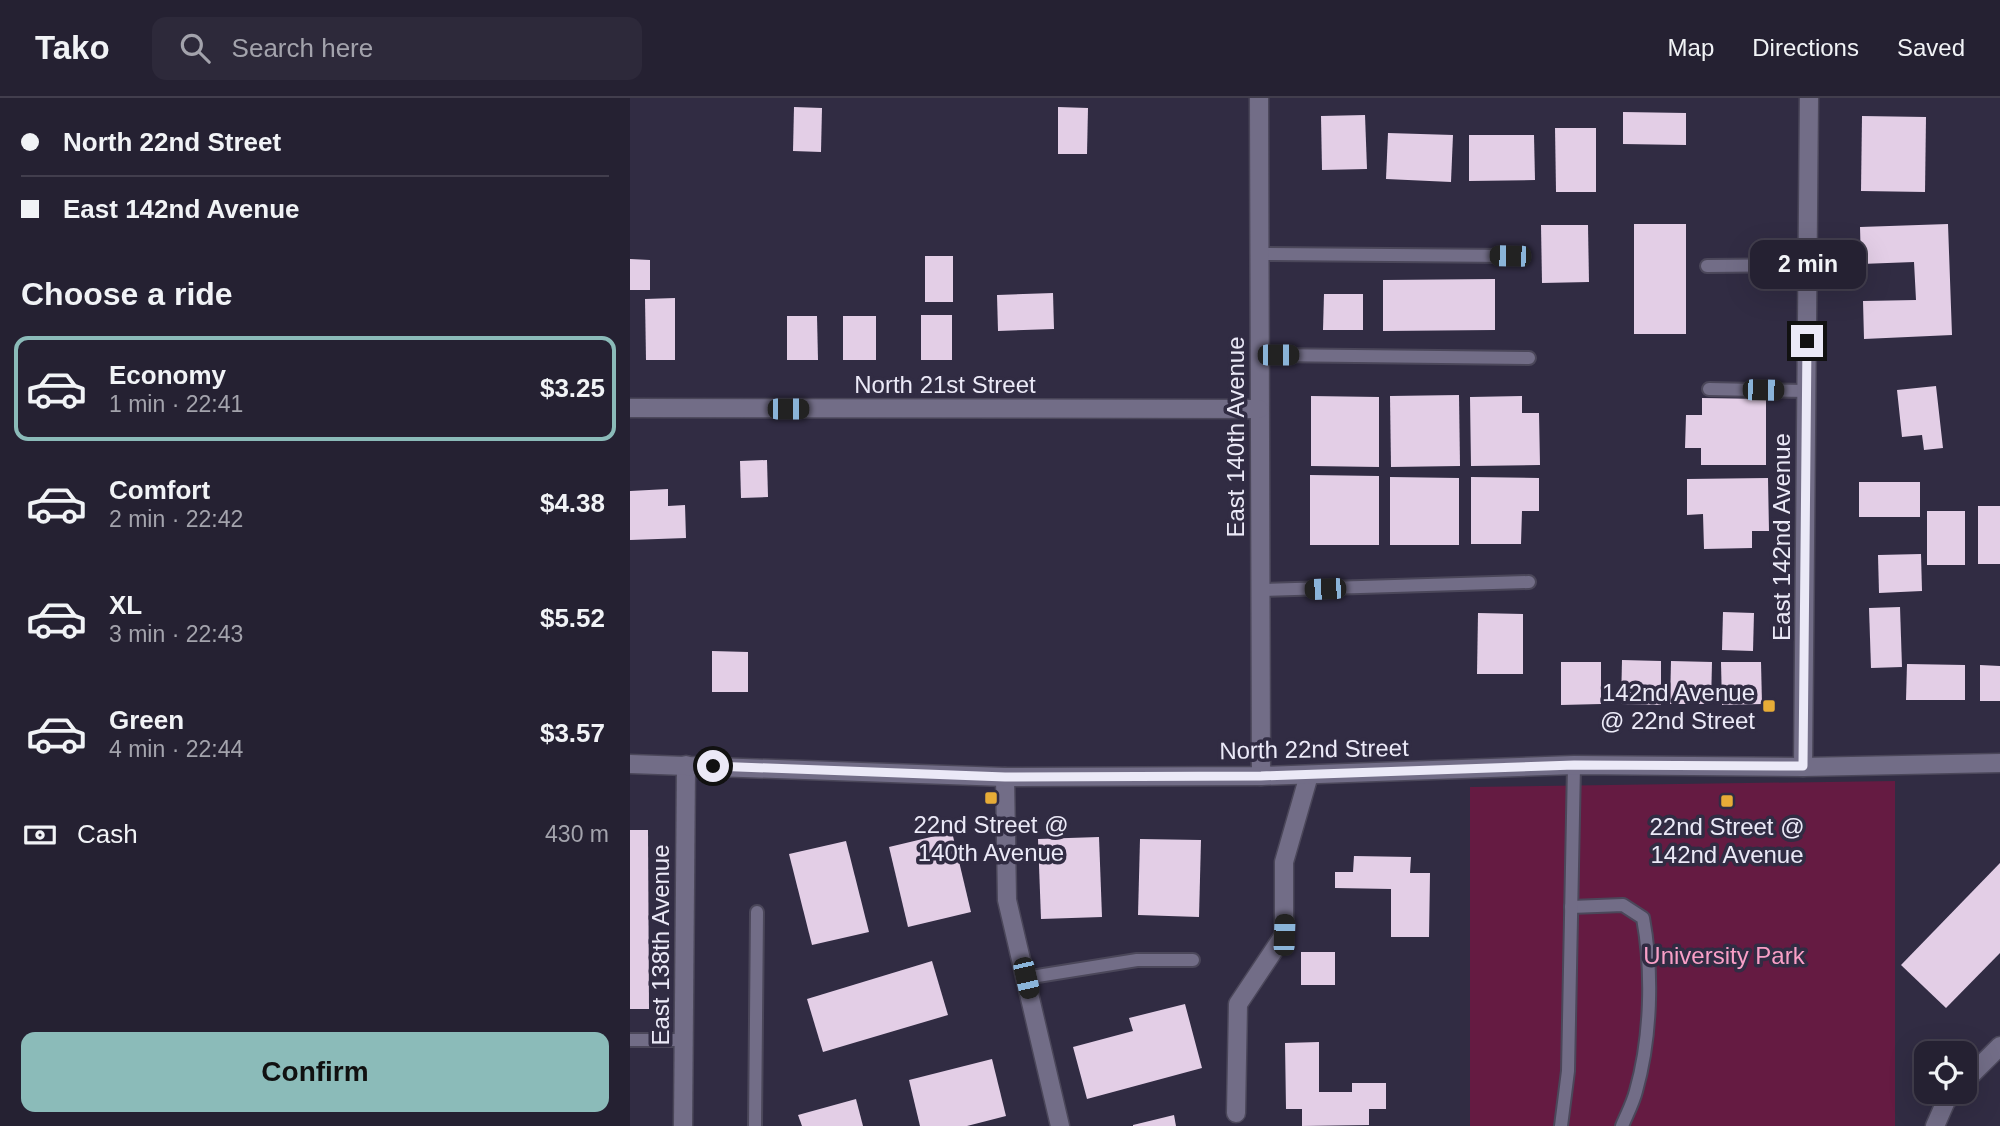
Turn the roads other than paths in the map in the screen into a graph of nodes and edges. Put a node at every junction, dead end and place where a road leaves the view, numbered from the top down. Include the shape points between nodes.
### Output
1 (1259, 98) edge
2 (1809, 98) edge
3 (1259, 254) junction
4 (1510, 256) dead end
5 (1807, 265) junction
6 (1707, 266) dead end
7 (1259, 355) junction
8 (1529, 358) dead end
9 (1709, 389) dead end
10 (1806, 391) junction
11 (630, 408) edge
12 (1259, 409) junction
13 (1529, 582) dead end
14 (1260, 590) junction
15 (2000, 763) edge
16 (630, 764) edge
17 (686, 765) junction
18 (1574, 765) junction
19 (1803, 766) junction
20 (1309, 775) junction
21 (1261, 776) junction
22 (1005, 777) junction
23 (1571, 907) junction
24 (757, 912) dead end
25 (1193, 960) dead end
26 (1026, 978) junction
27 (630, 1040) edge
28 (684, 1040) junction
29 (2000, 1046) edge
30 (1977, 1069) edge
31 (1945, 1104) edge
32 (1236, 1113) dead end
33 (683, 1126) edge
34 (755, 1126) edge
35 (1060, 1126) edge
36 (1561, 1126) edge
37 (1622, 1126) edge
38 (1935, 1126) edge

1 - 3 street, East 140th Avenue
2 - 5 street, East 142nd Avenue
3 - 4 lane
3 - 7 street, East 140th Avenue
5 - 6 lane
5 - 10 street, East 142nd Avenue
7 - 8 lane
7 - 12 street, East 140th Avenue
9 - 10 lane
10 - 19 street, East 142nd Avenue
11 - 12 street, North 21st Street
12 - 14 street, East 140th Avenue
13 - 14 lane
14 - 21 street, East 140th Avenue
15 - 19 street, North 22nd Street
16 - 17 street, North 22nd Street
17 - 22 street, North 22nd Street
17 - 28 street, East 138th Avenue
18 - 19 street, North 22nd Street
18 - 20 street, North 22nd Street
18 - 23 lane
20 - 21 street, North 22nd Street
20 - 32 street via 1284,862 1284,935 1238,1004
21 - 22 street, North 22nd Street
22 - 26 street via 1007,900
23 - 36 lane via 1568,1071
23 - 37 lane via 1623,905 1643,918 1649,952 1647,1027 1636,1091
24 - 34 lane
25 - 26 lane via 1137,960
26 - 35 street
27 - 28 lane
28 - 33 street, East 138th Avenue
29 - 30 street
31 - 38 street

